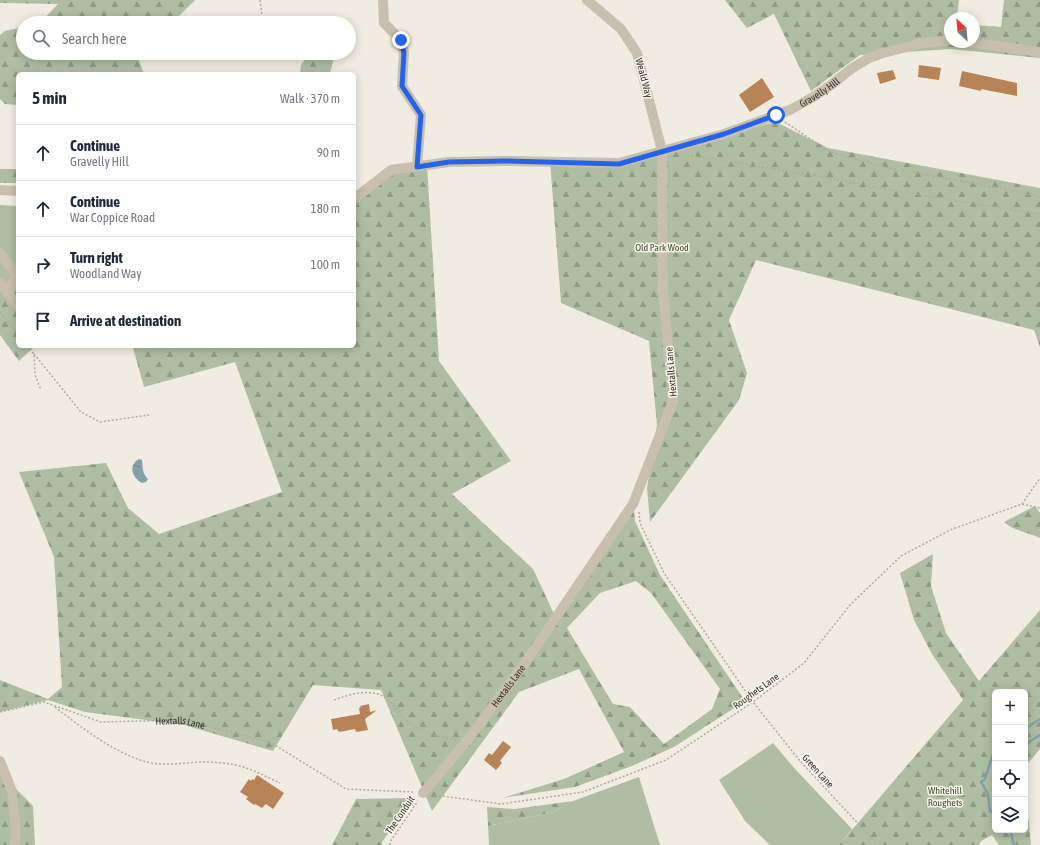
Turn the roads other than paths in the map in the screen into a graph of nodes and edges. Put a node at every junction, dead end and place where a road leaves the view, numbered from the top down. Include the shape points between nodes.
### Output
1 (383, 0) edge
2 (587, 0) edge
3 (944, 41) edge
4 (980, 44) edge
5 (1040, 52) edge
6 (662, 151) junction
7 (417, 167) junction
8 (0, 190) edge
9 (16, 191) edge
10 (356, 197) edge
11 (0, 254) edge
12 (0, 283) edge
13 (8, 293) junction
14 (16, 303) edge
15 (0, 761) edge
16 (423, 793) road end
17 (15, 845) edge

1 - 7 street via 384,23 401,40 404,53 402,86 421,115
2 - 6 street, Weald Way via 621,28 637,53
3 - 6 street, Gravelly Hill via 923,43 869,58 850,68 831,85 790,110 724,134
4 - 5 street
6 - 7 street, Gravelly Hill via 619,164 506,161 449,162
6 - 16 street, Hextalls Lane via 663,290 673,401 632,504 531,654 466,742
7 - 10 street, Gravelly Hill via 391,170
8 - 9 street
11 - 13 street via 15,274
12 - 13 street
13 - 14 street
15 - 17 street via 12,791

